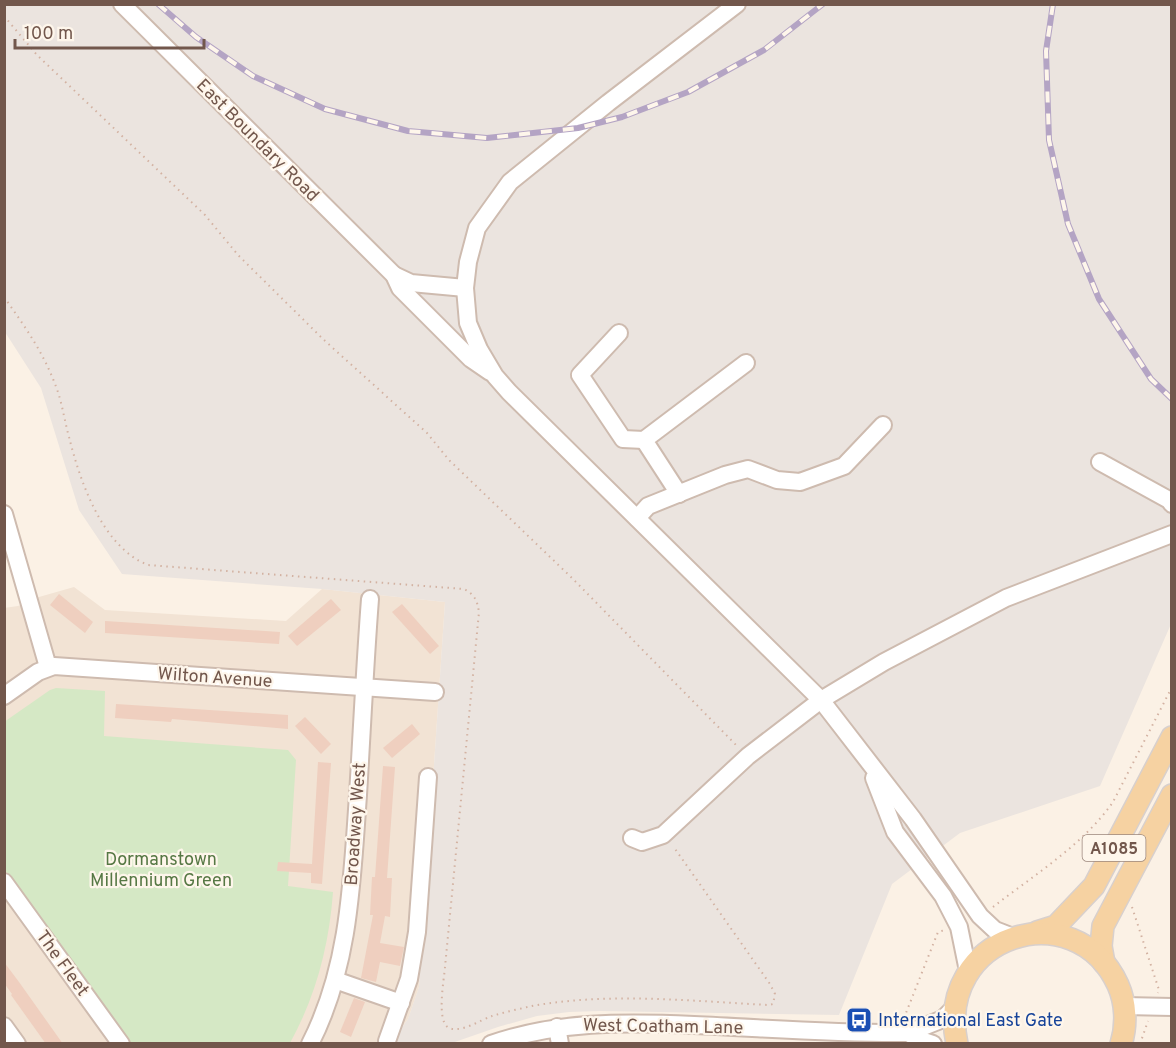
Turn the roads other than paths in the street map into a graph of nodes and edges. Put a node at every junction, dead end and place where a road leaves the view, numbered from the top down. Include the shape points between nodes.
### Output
1 (122, 4) edge
2 (737, 4) edge
3 (394, 275) junction
4 (465, 288) junction
5 (619, 333) dead end
6 (746, 363) dead end
7 (495, 376) junction
8 (883, 425) dead end
9 (644, 440) junction
10 (1100, 462) dead end
11 (679, 494) junction
12 (1172, 504) edge
13 (4, 514) edge
14 (637, 518) junction
15 (1172, 534) edge
16 (370, 598) dead end
17 (48, 667) junction
18 (364, 688) junction
19 (435, 692) dead end
20 (4, 696) edge
21 (821, 700) junction
22 (1172, 737) edge
23 (867, 761) junction
24 (429, 777) dead end
25 (1172, 795) edge
26 (632, 838) dead end
27 (4, 882) edge
28 (1022, 935) junction
29 (1104, 963) junction
30 (968, 971) junction
31 (334, 980) junction
32 (401, 1003) junction
33 (1124, 1006) junction
34 (1172, 1007) edge
35 (954, 1008) junction
36 (4, 1026) edge
37 (903, 1033) junction
38 (558, 1035) edge
39 (387, 1041) dead end
40 (17, 1044) edge
41 (121, 1044) edge
42 (310, 1044) edge
43 (491, 1044) edge
44 (933, 1044) edge
45 (957, 1044) edge
46 (1121, 1044) edge

1 - 3 street, East Boundary Road
2 - 4 street via 510,182 477,228
3 - 4 street via 411,283
3 - 7 street, East Boundary Road via 400,288 463,351
4 - 7 street via 468,323
5 - 9 street via 580,375 623,439
6 - 9 street
7 - 14 street
8 - 11 street via 844,466 800,482 777,480 748,469
9 - 11 street
10 - 12 street
11 - 14 street via 648,506
13 - 17 street
14 - 21 street
15 - 21 street via 1006,598
16 - 18 street, Broadway West
17 - 18 street, Wilton Avenue
17 - 20 street
18 - 19 street, Wilton Avenue
18 - 31 street, Broadway West via 352,883
21 - 23 street
21 - 26 street via 748,756 663,835 642,842
22 - 28 main road, A1085 via 1094,886 1056,926
23 - 28 street via 913,819 980,916 995,930
23 - 30 street via 895,832 943,896 959,927
24 - 32 street via 417,932
25 - 29 main road, A1085 via 1103,926
27 - 41 street, The Fleet
28 - 29 main road, A1085 via 1058,935 1083,945
28 - 30 main road, A1085 via 996,945
29 - 33 main road, A1085 via 1117,983
30 - 35 main road, A1085
31 - 32 street
31 - 42 street, Broadway West
32 - 39 street
33 - 34 street
33 - 46 main road, A1085
35 - 37 street, West Coatham Lane via 943,1019
35 - 45 main road, A1085
36 - 40 street
37 - 38 street, West Coatham Lane via 642,1022 592,1023
37 - 44 street, West Coatham Lane
38 - 43 street, West Coatham Lane via 514,1036

